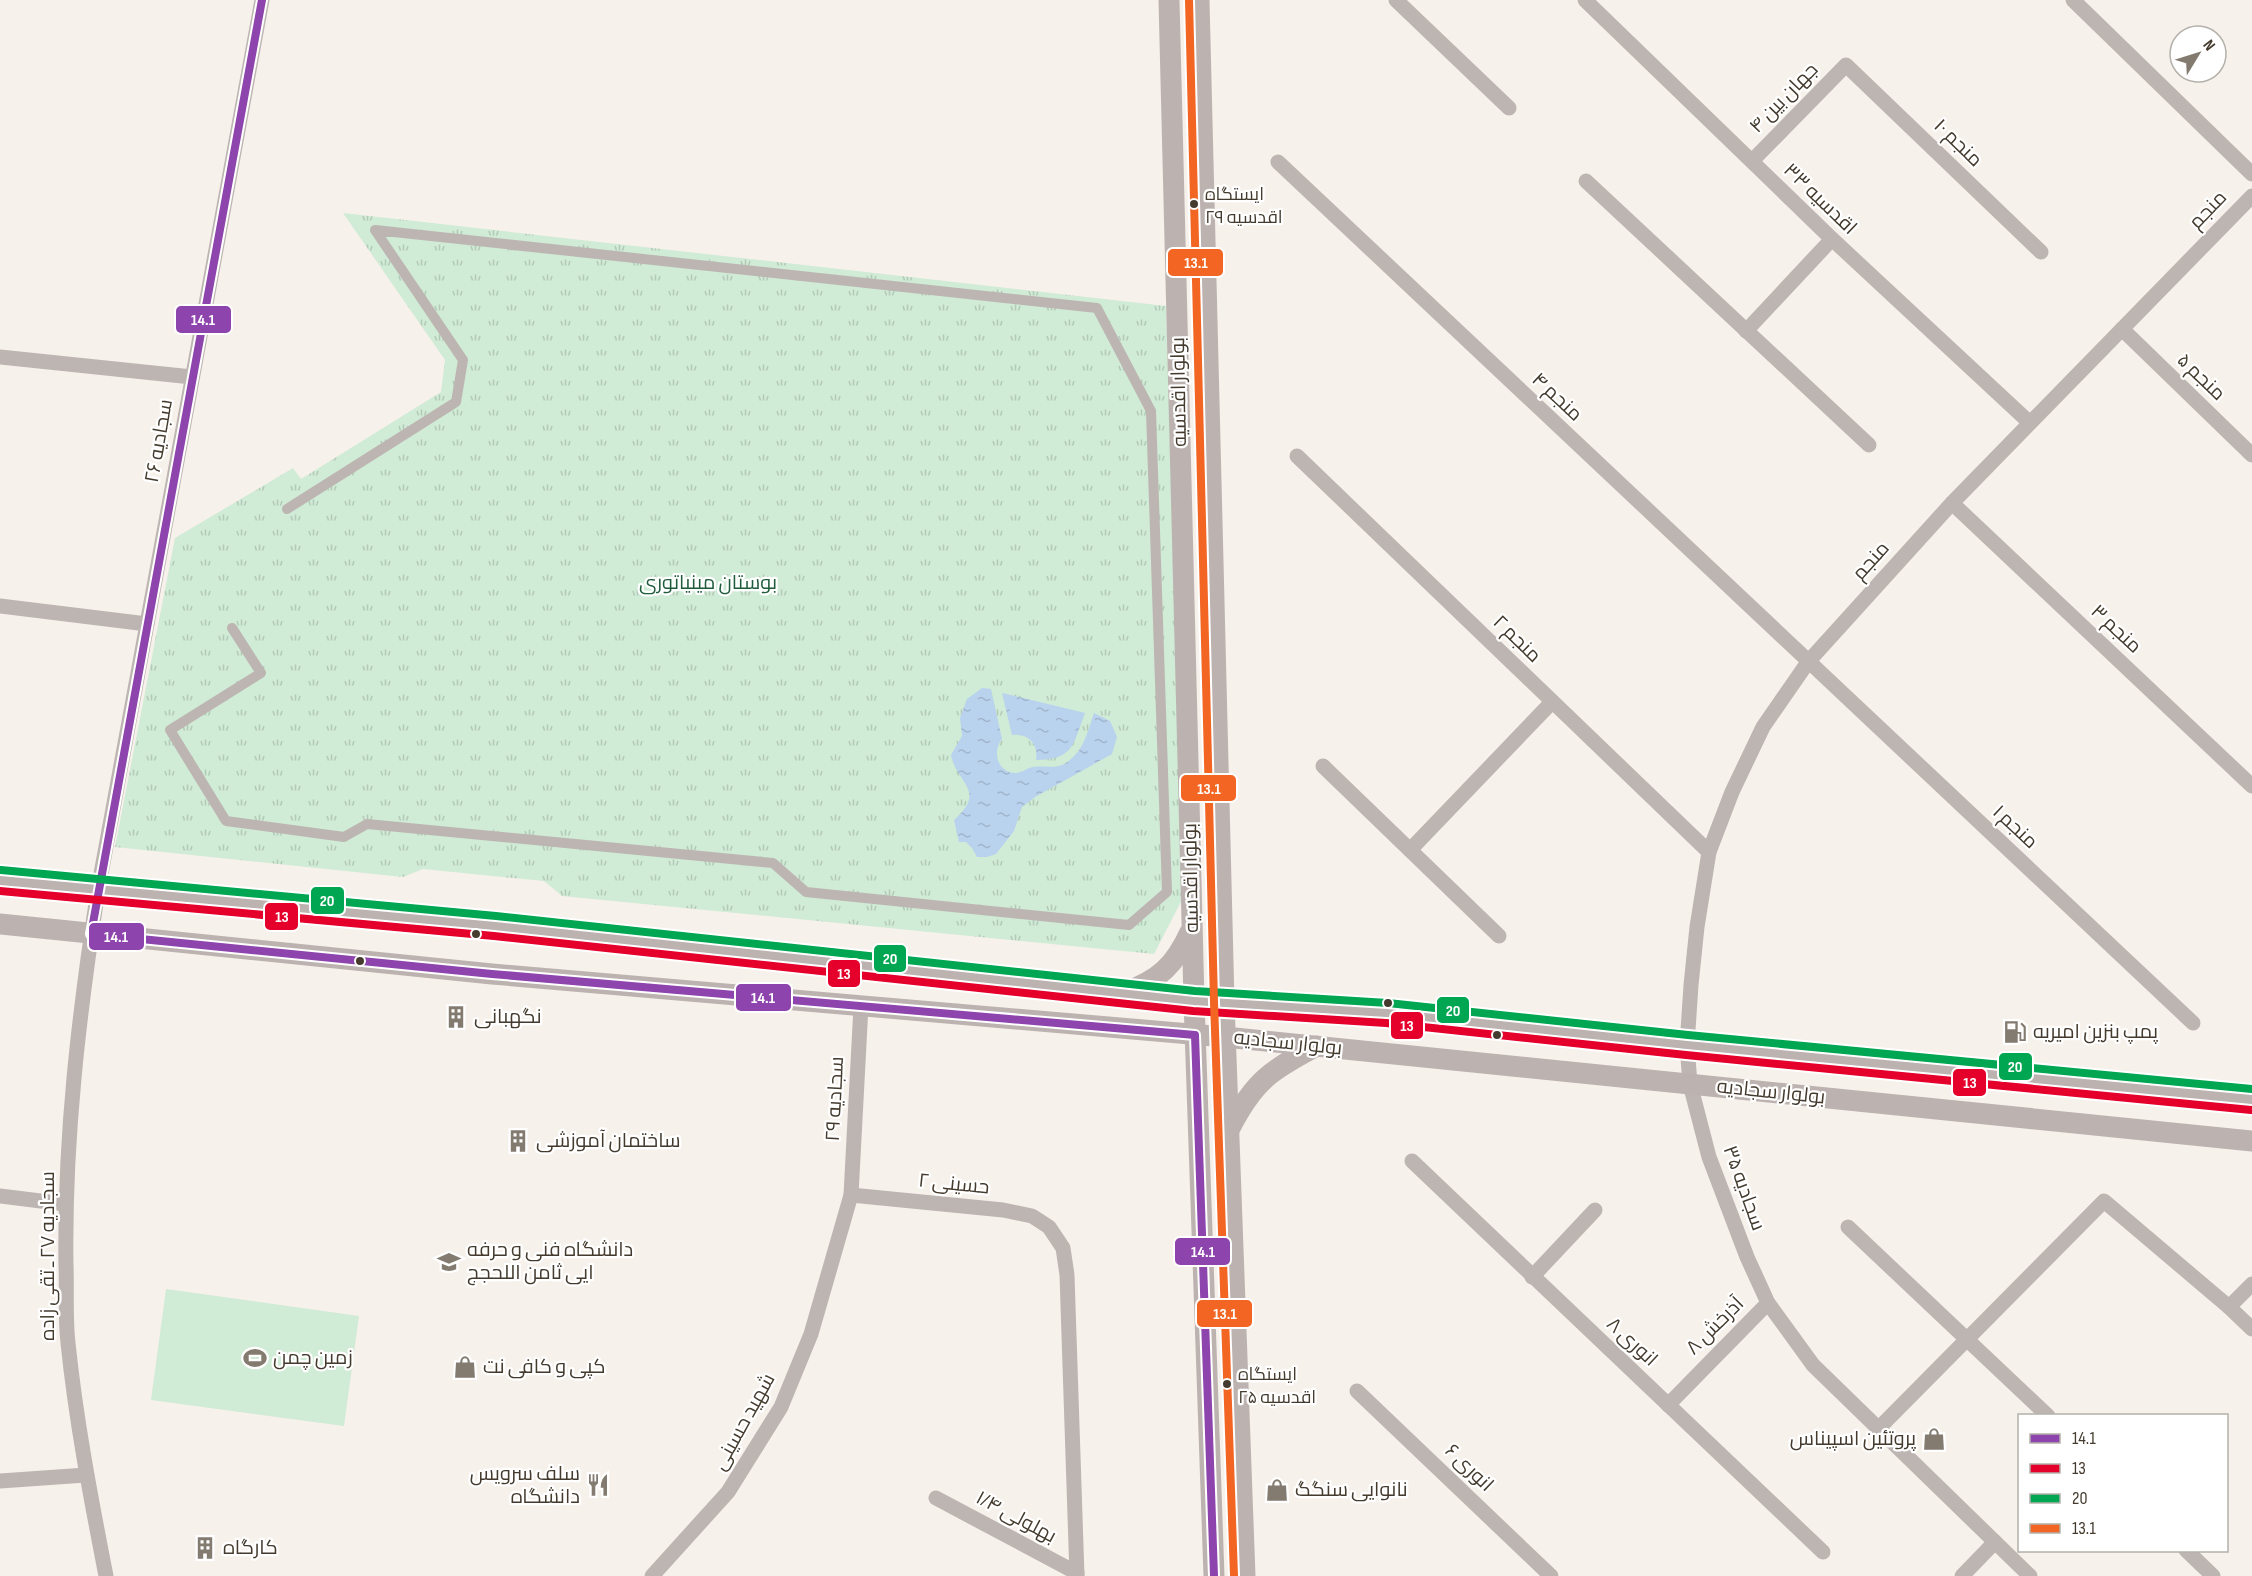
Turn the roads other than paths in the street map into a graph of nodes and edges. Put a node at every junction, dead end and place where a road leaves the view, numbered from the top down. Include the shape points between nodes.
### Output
1 (262, 0) edge
2 (1169, 0) edge
3 (1199, 0) edge
4 (1396, 0) edge
5 (1585, 0) edge
6 (2073, 0) edge
7 (1846, 65) joint
8 (1509, 108) dead end
9 (1752, 161) junction
10 (1278, 162) dead end
11 (2252, 174) edge
12 (1586, 181) dead end
13 (2252, 196) edge
14 (1832, 239) junction
15 (2040, 252) dead end
16 (2122, 329) junction
17 (1746, 331) junction
18 (0, 357) edge
19 (192, 378) junction
20 (2030, 423) junction
21 (1869, 446) dead end
22 (2252, 455) edge
23 (1297, 456) dead end
24 (1952, 504) junction
25 (287, 509) dead end
26 (0, 606) edge
27 (147, 624) junction
28 (232, 628) dead end
29 (1808, 662) junction
30 (1552, 702) junction
31 (1323, 766) dead end
32 (2252, 786) edge
33 (1410, 850) junction
34 (1709, 852) junction
35 (0, 880) edge
36 (98, 890) junction
37 (0, 924) edge
38 (1192, 929) junction
39 (91, 934) junction
40 (1499, 936) dead end
41 (1121, 993) junction
42 (1194, 1001) junction
43 (1224, 1002) junction
44 (861, 1006) junction
45 (2193, 1023) dead end
46 (1195, 1035) junction
47 (1225, 1036) junction
48 (1317, 1046) junction
49 (1688, 1046) junction
50 (1690, 1084) junction
51 (2252, 1100) edge
52 (1229, 1131) junction
53 (2252, 1141) edge
54 (1412, 1161) dead end
55 (851, 1195) junction
56 (0, 1196) edge
57 (65, 1204) junction
58 (1595, 1210) dead end
59 (1848, 1227) dead end
60 (1532, 1277) junction
61 (2252, 1284) edge
62 (1767, 1303) junction
63 (2229, 1307) junction
64 (2252, 1329) edge
65 (1967, 1339) junction
66 (1357, 1391) dead end
67 (1668, 1405) junction
68 (2046, 1414) edge
69 (1879, 1428) junction
70 (86, 1475) junction
71 (0, 1481) edge
72 (936, 1498) dead end
73 (1995, 1542) junction
74 (1823, 1552) dead end
75 (2187, 1552) edge
76 (1077, 1574) edge
77 (106, 1576) edge
78 (652, 1576) edge
79 (1214, 1576) edge
80 (1245, 1576) edge
81 (1551, 1576) edge
82 (1962, 1576) edge
83 (2030, 1576) edge
84 (2213, 1576) edge

1 - 19 street, سجادیه ۲۶
2 - 38 main road, بولوار اقدسیه
3 - 43 main road, بولوار اقدسیه
4 - 8 street
5 - 9 street, اقدسیه ۳۳
6 - 11 street
7 - 9 street, جهان بین ۴
7 - 15 street, منجم ۱۰
9 - 14 street, اقدسیه ۳۳
10 - 29 street, منجم ۴
12 - 17 street
13 - 16 street, منجم
14 - 17 street
14 - 20 street, اقدسیه ۳۳
16 - 20 street, منجم
16 - 22 street, منجم ۵
17 - 21 street
18 - 19 street
19 - 27 street, سجادیه ۲۶
20 - 24 street, منجم
23 - 30 street, منجم ۲
24 - 29 street, منجم
24 - 32 street, منجم ۳
25 - 28 street via 456,402 463,360 375,230 1097,308 1151,411 1167,892 1129,925 806,892 773,863 367,824 344,837 226,821 170,730 261,673
26 - 27 street
27 - 36 street, سجادیه ۲۶
29 - 34 street, منجم via 1763,728
29 - 45 street, منجم ۱
30 - 33 street
30 - 34 street, منجم ۲
31 - 33 street
33 - 40 street
34 - 49 street, منجم via 1697,927
35 - 36 main road, بولوار سجادیه
36 - 39 street, سجادیه ۲۷ ـ تقی زاده
36 - 41 main road, بولوار سجادیه via 495,926
37 - 39 main road, بولوار سجادیه
38 - 41 main road via 1178,956 1163,972 1146,984
38 - 42 main road, بولوار اقدسیه
39 - 44 main road, بولوار سجادیه
39 - 57 street, سجادیه ۲۷ ـ تقی زاده via 74,1070
41 - 42 main road, بولوار سجادیه
42 - 43 main road, بولوار سجادیه
42 - 46 main road, بولوار اقدسیه
43 - 47 main road, بولوار اقدسیه
43 - 49 main road, بولوار سجادیه via 1388,1013
44 - 46 main road, بولوار سجادیه
44 - 55 street, سجادیه ۲۹
46 - 47 main road, بولوار سجادیه
46 - 79 main road, بولوار اقدسیه
47 - 48 main road, بولوار سجادیه
47 - 52 main road, بولوار اقدسیه
48 - 50 main road, بولوار سجادیه
48 - 52 main road via 1261,1080 1241,1106
49 - 50 street, سجادیه ۳۵
49 - 51 main road, بولوار سجادیه
50 - 53 main road, بولوار سجادیه
50 - 62 street, سجادیه ۳۵ via 1709,1157
52 - 80 main road, بولوار اقدسیه
54 - 60 street, انوری ۸
55 - 76 street, حسینی ۲ via 1032,1216 1049,1227 1063,1248
55 - 78 street, شهید حسینی via 811,1334 781,1407 728,1492
56 - 57 street
57 - 70 street, سجادیه ۲۷ ـ تقی زاده via 68,1341
58 - 60 street
59 - 65 street
60 - 67 street, انوری ۸
61 - 63 street
62 - 67 street, آذرخش ۸
62 - 69 street, سجادیه ۳۵ via 1813,1365
63 - 64 street
63 - 65 street via 2104,1201
65 - 68 street
65 - 69 street
66 - 81 street, انوری ۶
67 - 74 street, انوری ۸
69 - 73 street, سجادیه ۳۵
70 - 71 street
70 - 77 street, سجادیه ۲۷ ـ تقی زاده
72 - 76 street, بهلولی ۱/۴
73 - 82 street
73 - 83 street, سجادیه ۳۵
75 - 84 street

